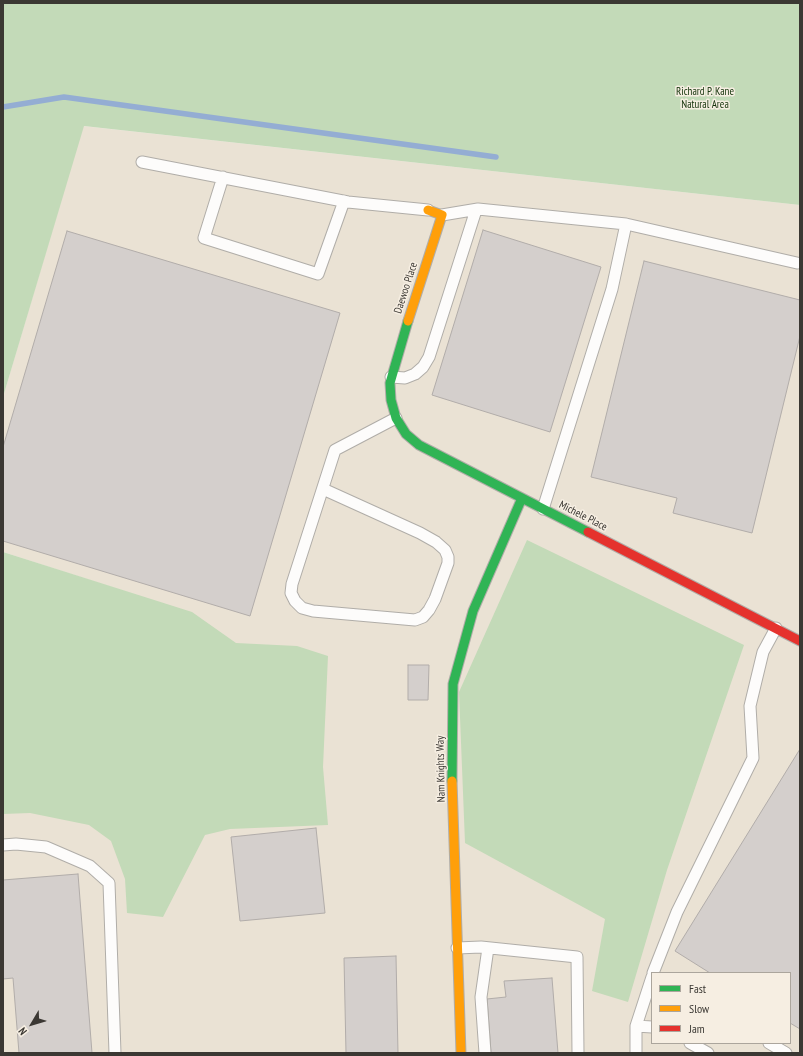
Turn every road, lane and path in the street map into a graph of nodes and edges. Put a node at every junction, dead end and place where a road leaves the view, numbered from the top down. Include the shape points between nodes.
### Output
1 (142, 162) dead end
2 (223, 177) junction
3 (344, 201) junction
4 (428, 210) joint
5 (476, 210) junction
6 (442, 215) junction
7 (626, 224) junction
8 (797, 263) dead end
9 (391, 380) junction
10 (396, 418) junction
11 (322, 490) junction
12 (522, 498) junction
13 (543, 509) junction
14 (776, 628) junction
15 (800, 641) edge
16 (3, 844) edge
17 (458, 948) junction
18 (488, 948) junction
19 (653, 972) edge
20 (651, 980) edge
21 (636, 1026) junction
22 (651, 1027) edge
23 (771, 1044) edge
24 (115, 1053) edge
25 (461, 1053) edge
26 (485, 1053) edge
27 (578, 1053) edge
28 (636, 1053) edge
29 (786, 1053) edge

1 - 2 lane
2 - 3 lane
2 - 3 lane via 204,238 318,274
3 - 4 lane
4 - 6 street
5 - 6 lane
5 - 7 lane
5 - 9 lane via 429,357 423,368 415,374
6 - 9 street, Daewoo Place
7 - 8 lane
7 - 13 lane via 612,289
9 - 10 street, Michele Place via 391,400
10 - 11 lane via 334,450
10 - 12 street, Michele Place via 406,434 419,445
11 - 11 lane via 292,584 291,593 295,601 302,608 313,611 415,620 423,617 432,605 448,563 445,550 420,533
12 - 13 street, Michele Place
12 - 17 street, Nam Knights Way via 472,611 453,684 452,759
13 - 14 street, Michele Place
14 - 15 street, Michele Place
14 - 19 lane via 763,652 750,706 753,758 676,912
16 - 24 lane via 46,847 90,866 109,883
17 - 18 lane
17 - 25 street, Nam Knights Way
18 - 26 lane via 481,997
18 - 27 lane via 577,957
20 - 21 lane
21 - 22 lane
21 - 28 lane
23 - 29 lane

